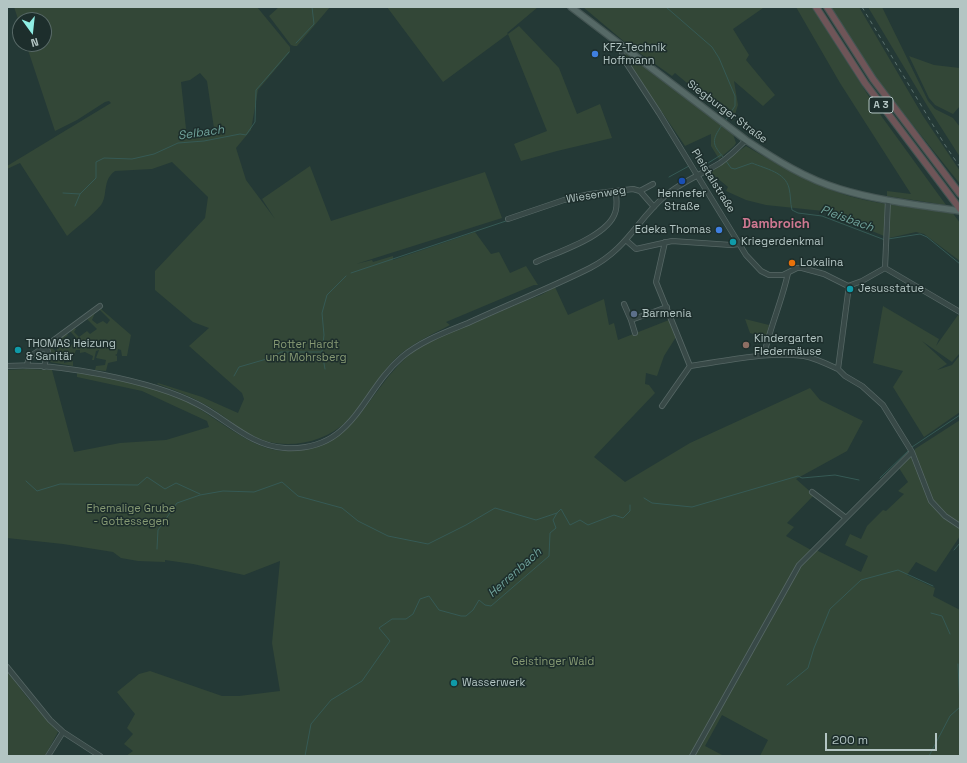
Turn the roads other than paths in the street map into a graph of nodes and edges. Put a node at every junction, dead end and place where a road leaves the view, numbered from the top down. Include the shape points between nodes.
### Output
1 (571, 7) edge
2 (816, 7) edge
3 (826, 7) edge
4 (621, 46) junction
5 (746, 140) junction
6 (698, 175) junction
7 (653, 184) dead end
8 (616, 191) junction
9 (640, 191) junction
10 (960, 194) edge
11 (888, 200) junction
12 (654, 207) junction
13 (960, 210) edge
14 (508, 218) dead end
15 (626, 241) junction
16 (665, 242) junction
17 (739, 244) junction
18 (536, 262) dead end
19 (885, 268) junction
20 (788, 273) junction
21 (848, 286) junction
22 (624, 304) dead end
23 (100, 306) dead end
24 (666, 307) junction
25 (960, 312) edge
26 (631, 320) junction
27 (635, 332) dead end
28 (43, 348) junction
29 (764, 355) junction
30 (27, 365) junction
31 (7, 366) edge
32 (690, 366) junction
33 (44, 367) junction
34 (838, 369) junction
35 (662, 406) dead end
36 (912, 452) junction
37 (812, 492) dead end
38 (846, 518) junction
39 (960, 526) edge
40 (7, 667) edge
41 (63, 732) junction
42 (48, 756) edge
43 (100, 756) edge
44 (692, 756) edge

1 - 4 main road, Siegburger Straße
2 - 13 highway, A 3 via 865,83
3 - 10 highway, A 3 via 877,85
4 - 5 main road, Siegburger Straße
4 - 6 street, Pleistalstraße via 623,58
5 - 6 street via 728,157
5 - 11 main road, Siegburger Straße via 806,176 838,189
6 - 12 street via 674,188
6 - 17 street, Pleistalstraße
7 - 9 street, Wiesenweg
8 - 9 street, Wiesenweg
8 - 14 street, Wiesenweg via 564,200
8 - 18 street via 615,213 604,227 577,244
9 - 12 street, Wiesenweg
11 - 13 main road
11 - 19 street
12 - 15 street
15 - 16 street via 636,249
15 - 33 street via 602,262 447,332 411,351 387,373 347,426 332,437 303,447 275,447 258,442 210,411 186,399 122,380
16 - 17 street via 731,246
16 - 24 street via 656,282
17 - 20 street, Pleistalstraße via 746,255 765,273 777,276
19 - 21 street
19 - 25 street
20 - 21 street, Pleistalstraße via 802,268 824,274
20 - 29 street
21 - 34 street
22 - 26 street
23 - 28 street
24 - 26 street
24 - 32 street
26 - 27 street
28 - 30 street via 29,357
28 - 33 street via 48,351
29 - 32 street
29 - 34 street via 805,356
30 - 31 street
30 - 33 street
32 - 35 street
34 - 36 street via 883,405
36 - 38 street
36 - 39 street via 930,502 944,516
37 - 38 street
38 - 44 street via 799,565
40 - 41 street
41 - 42 street
41 - 43 street

